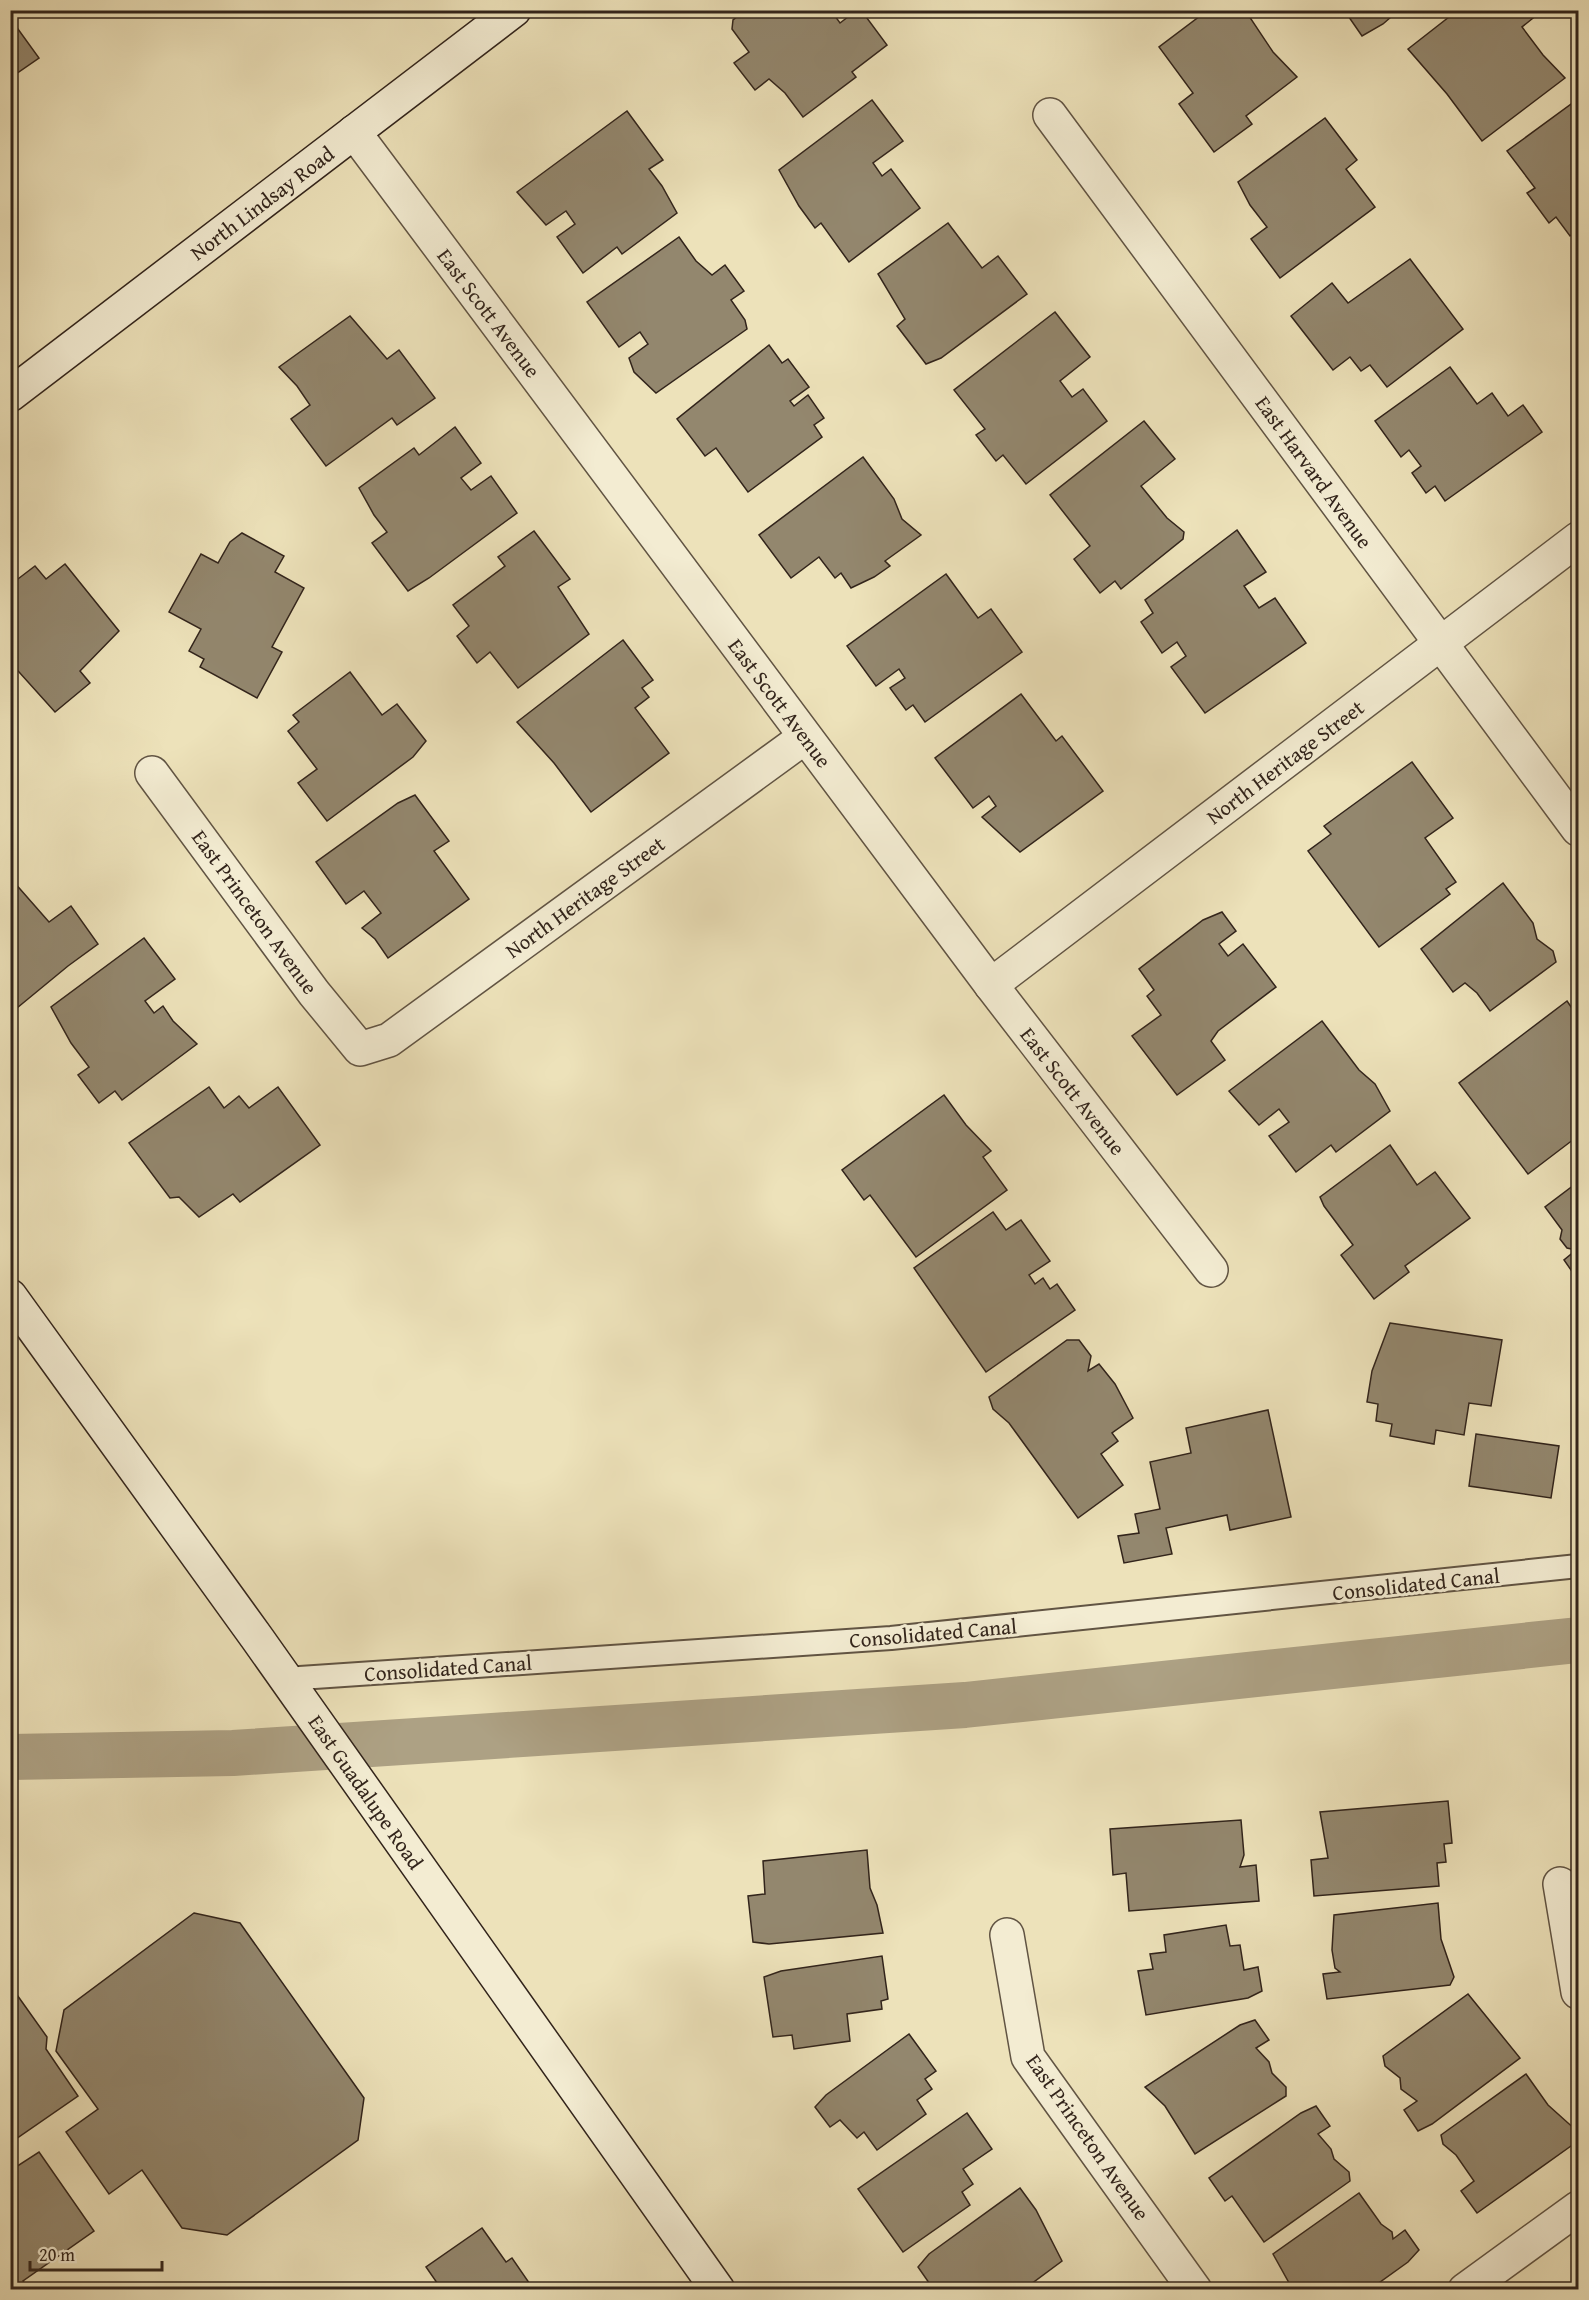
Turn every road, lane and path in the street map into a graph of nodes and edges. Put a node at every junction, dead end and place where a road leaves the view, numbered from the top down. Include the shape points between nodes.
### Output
1 (514, 10) edge
2 (1050, 115) dead end
3 (354, 132) junction
4 (10, 395) edge
5 (1578, 539) edge
6 (1441, 644) junction
7 (805, 737) junction
8 (153, 773) dead end
9 (1578, 829) edge
10 (991, 985) junction
11 (360, 1049) joint
12 (1211, 1270) dead end
13 (10, 1296) edge
14 (1578, 1566) edge
15 (291, 1686) junction
16 (1560, 1884) dead end
17 (1007, 1935) dead end
18 (1578, 1992) edge
19 (1578, 2208) edge
20 (718, 2289) edge
21 (1195, 2289) edge
22 (1465, 2289) edge

1 - 3 street, North Lindsay Road
2 - 6 street, East Harvard Avenue
3 - 4 street, North Lindsay Road
3 - 7 street, East Scott Avenue
5 - 6 street, North Heritage Street
6 - 9 street, East Harvard Avenue
6 - 10 street, North Heritage Street
7 - 10 street, East Scott Avenue
7 - 11 street, North Heritage Street via 389,1040
8 - 11 street, East Princeton Avenue via 314,993
10 - 12 street, East Scott Avenue
13 - 15 street, East Guadalupe Road
14 - 15 lane, Consolidated Canal via 891,1638
15 - 20 street, East Guadalupe Road
16 - 18 street
17 - 21 street, East Princeton Avenue via 1028,2057
19 - 22 street

